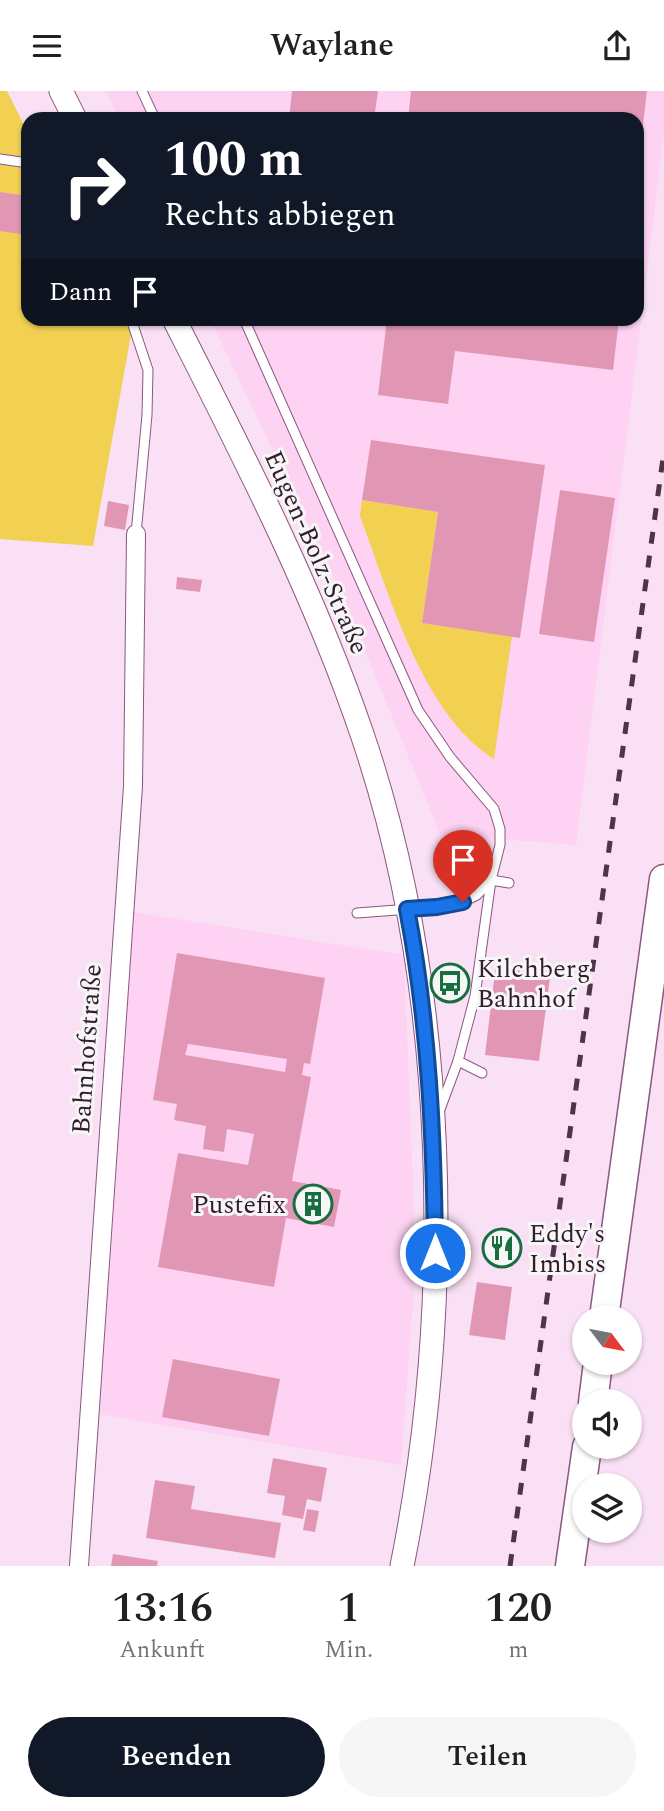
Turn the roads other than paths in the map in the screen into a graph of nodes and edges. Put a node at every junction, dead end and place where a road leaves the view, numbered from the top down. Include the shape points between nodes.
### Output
1 (61, 91) edge
2 (145, 94) edge
3 (72, 112) edge
4 (152, 112) edge
5 (0, 159) edge
6 (21, 162) edge
7 (133, 326) edge
8 (178, 326) edge
9 (247, 326) edge
10 (136, 534) joint
11 (664, 879) edge
12 (491, 880) junction
13 (509, 883) dead end
14 (407, 909) junction
15 (357, 913) dead end
16 (458, 1061) junction
17 (482, 1073) dead end
18 (432, 1132) junction
19 (606, 1305) edge
20 (585, 1459) edge
21 (79, 1566) edge
22 (402, 1566) edge
23 (570, 1566) edge

1 - 3 street
2 - 4 lane
5 - 6 lane
7 - 10 lane via 148,370
8 - 14 street, Eugen-Bolz-Straße via 274,519 355,714 387,818
9 - 12 lane via 418,710 494,809 500,845
10 - 21 street, Bahnhofstraße via 133,786
11 - 19 main road
12 - 13 lane
12 - 14 lane via 463,902
12 - 16 lane via 475,996
14 - 15 lane
14 - 18 street via 427,1042
16 - 17 lane
16 - 18 lane
18 - 22 street via 435,1253 431,1352
20 - 23 main road

